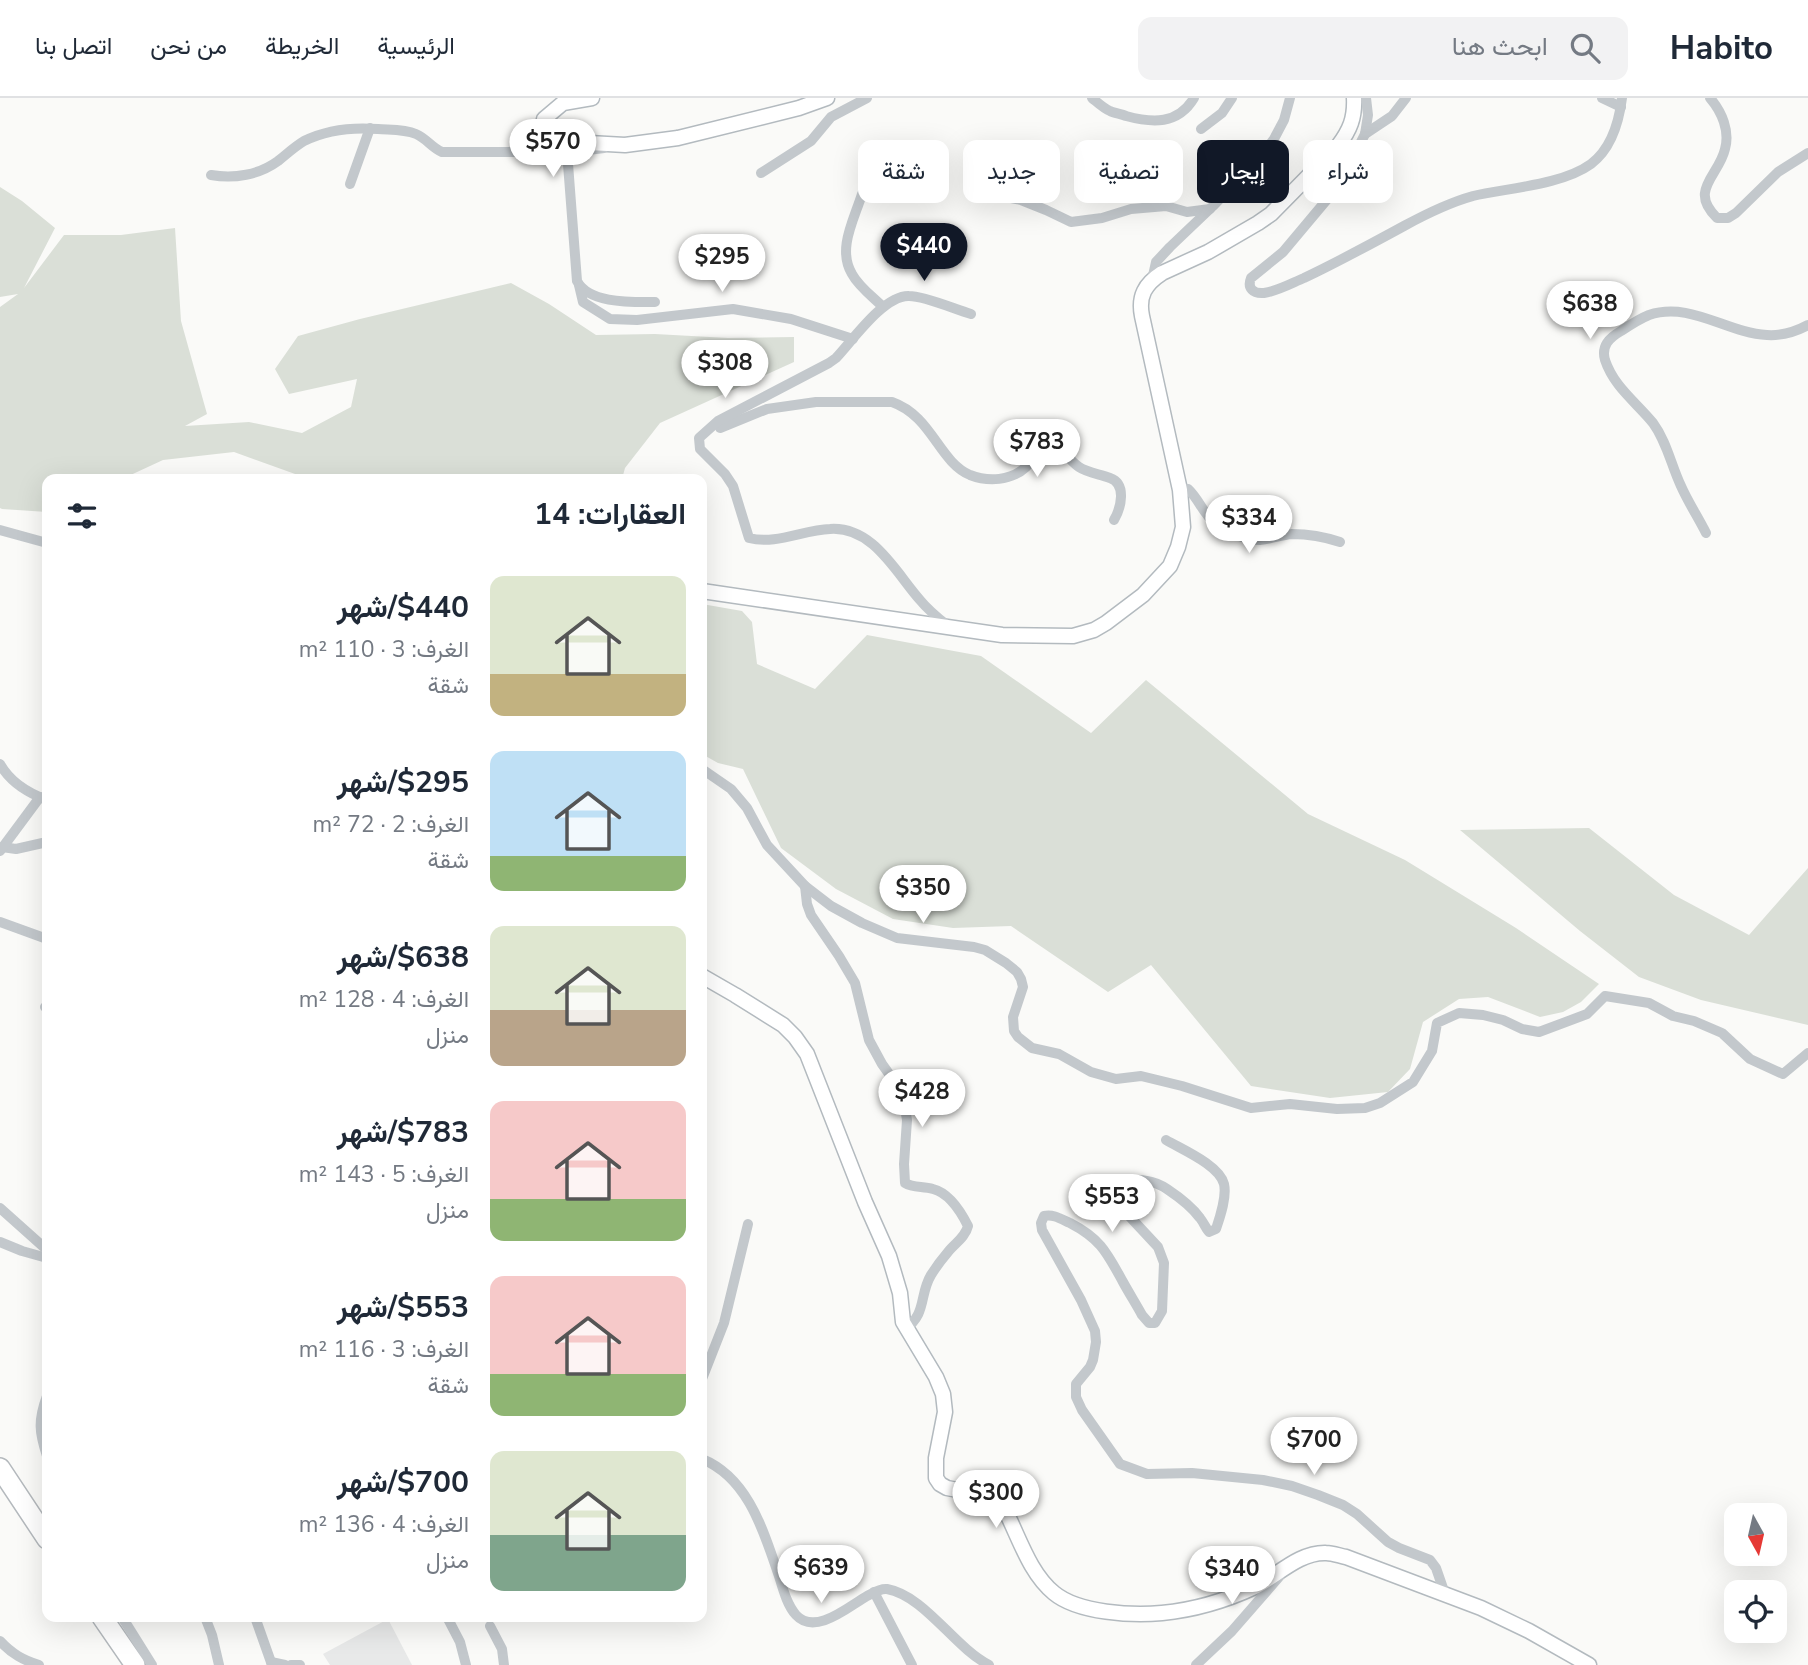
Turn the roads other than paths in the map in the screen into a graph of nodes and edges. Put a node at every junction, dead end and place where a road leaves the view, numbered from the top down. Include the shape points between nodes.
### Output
1 (592, 98) edge
2 (827, 98) edge
3 (866, 98) edge
4 (1092, 98) edge
5 (1194, 98) edge
6 (1232, 98) edge
7 (1290, 98) edge
8 (1354, 98) edge
9 (1366, 98) edge
10 (1406, 98) edge
11 (1602, 98) edge
12 (1710, 98) edge
13 (1622, 102) edge
14 (370, 128) junction
15 (1201, 129) dead end
16 (1365, 134) junction
17 (625, 145) junction
18 (572, 152) junction
19 (1808, 153) edge
20 (761, 173) dead end
21 (211, 175) dead end
22 (350, 184) dead end
23 (859, 203) edge
24 (1028, 203) edge
25 (1210, 209) junction
26 (1152, 280) junction
27 (579, 285) junction
28 (654, 302) dead end
29 (883, 307) junction
30 (971, 314) dead end
31 (1808, 325) edge
32 (853, 339) junction
33 (698, 445) junction
34 (1180, 489) junction
35 (1114, 520) dead end
36 (0, 530) edge
37 (1706, 533) dead end
38 (42, 542) edge
39 (1340, 542) dead end
40 (707, 592) edge
41 (948, 626) junction
42 (0, 764) edge
43 (707, 772) edge
44 (42, 798) edge
45 (42, 801) edge
46 (42, 843) edge
47 (1, 849) edge
48 (805, 886) junction
49 (1, 921) edge
50 (42, 937) edge
51 (707, 979) edge
52 (1808, 1054) edge
53 (1166, 1140) dead end
54 (0, 1208) edge
55 (748, 1224) dead end
56 (0, 1242) edge
57 (42, 1246) edge
58 (42, 1257) edge
59 (905, 1329) junction
60 (707, 1366) edge
61 (42, 1410) edge
62 (42, 1437) edge
63 (707, 1462) edge
64 (0, 1468) edge
65 (0, 1482) edge
66 (42, 1531) edge
67 (42, 1542) edge
68 (1288, 1567) junction
69 (874, 1592) junction
70 (1445, 1594) junction
71 (98, 1622) edge
72 (105, 1622) edge
73 (125, 1622) edge
74 (207, 1622) edge
75 (257, 1622) edge
76 (450, 1622) edge
77 (490, 1626) dead end
78 (0, 1641) edge
79 (26, 1663) edge
80 (272, 1663) edge
81 (39, 1665) edge
82 (126, 1665) edge
83 (135, 1665) edge
84 (152, 1665) edge
85 (219, 1665) edge
86 (285, 1665) edge
87 (291, 1665) edge
88 (300, 1665) edge
89 (466, 1665) edge
90 (504, 1665) edge
91 (912, 1665) edge
92 (989, 1665) edge
93 (1196, 1665) edge
94 (1589, 1665) edge

1 - 17 main road via 563,103 544,119 543,130 554,141
2 - 17 main road via 678,138
3 - 20 street via 831,117 811,141
4 - 5 street via 1110,111 1158,121 1177,115
6 - 15 street via 1222,113
7 - 25 street via 1274,139
8 - 26 main road via 1353,120 1343,140 1271,214
9 - 16 street
10 - 16 street via 1392,116
11 - 13 street
12 - 19 street via 1718,107 1726,133 1726,150 1707,183 1705,199 1717,218 1736,213 1778,172
13 - 16 street via 1602,154 1572,175 1441,207 1336,263 1266,293 1254,292 1251,278 1283,252 1340,184
14 - 18 street via 416,134 442,152
14 - 21 street via 318,135 253,173
14 - 22 street
17 - 18 street
18 - 27 street via 568,170
23 - 29 street via 845,255 852,276
24 - 25 street via 1072,222 1131,209
25 - 26 street via 1156,262
26 - 34 main road via 1140,305
27 - 28 street via 610,300
27 - 32 street via 583,302 610,318 637,320 733,309 791,319
29 - 30 street via 908,296
29 - 32 street
31 - 37 street via 1770,335 1693,314 1662,312 1640,319 1606,344 1605,360 1614,379 1653,423
32 - 33 street via 829,363 718,421 699,438
33 - 35 street via 723,426 766,409 817,402 892,402 918,418 963,472 984,480 1016,474 1044,447 1065,453 1080,468 1117,482 1121,495
33 - 41 street via 733,486 749,538 780,538 832,528 868,539 921,602
34 - 39 street via 1188,489 1212,521 1248,538 1302,535
34 - 41 main road via 1183,527 1170,566 1143,595 1094,630 1073,636 1002,635
36 - 38 street
40 - 41 main road
42 - 44 street via 9,779
43 - 48 street via 740,798 767,845
45 - 47 street
46 - 47 street
48 - 52 street via 831,906 890,936 974,947 1006,963 1017,972 1023,987 1013,1017 1014,1031 1032,1048 1059,1054 1091,1072 1116,1079 1141,1076 1251,1108 1290,1104 1365,1108 1413,1082 1432,1051 1437,1023 1459,1013 1483,1015 1539,1032 1587,1014 1605,996 1649,1003 1723,1033 1750,1059 1783,1074
48 - 59 street via 811,915 855,983 869,1040 903,1096 905,1183 945,1195 968,1226 933,1272 919,1317
49 - 50 street
51 - 59 main road via 783,1025 807,1054 889,1256
53 - 70 street via 1216,1170 1225,1193 1216,1229 1209,1232 1186,1203 1161,1186 1140,1180 1116,1188 1118,1204 1158,1247 1164,1263 1162,1311 1155,1322 1149,1323 1142,1315 1095,1239 1057,1217 1042,1219 1042,1230 1095,1331 1093,1360 1074,1388 1082,1410 1120,1464 1141,1472 1263,1480 1343,1505 1388,1542 1430,1560
54 - 57 street
55 - 60 street via 724,1323
56 - 58 street
59 - 68 main road via 943,1394 936,1478 947,1488 993,1499 1009,1516 1038,1575 1065,1601 1098,1611 1162,1613 1231,1596
61 - 62 street
63 - 69 street via 734,1483 753,1508 798,1617 808,1623 819,1622
64 - 66 highway
65 - 67 highway
68 - 70 main road via 1307,1556 1326,1553
68 - 93 street
69 - 91 street
69 - 92 street via 885,1588 907,1597
70 - 94 main road via 1529,1630
71 - 82 highway
72 - 83 highway
73 - 84 street
74 - 85 street
75 - 80 street
76 - 89 street
77 - 90 street via 502,1649
78 - 79 street
79 - 81 street
80 - 86 street
87 - 88 street

